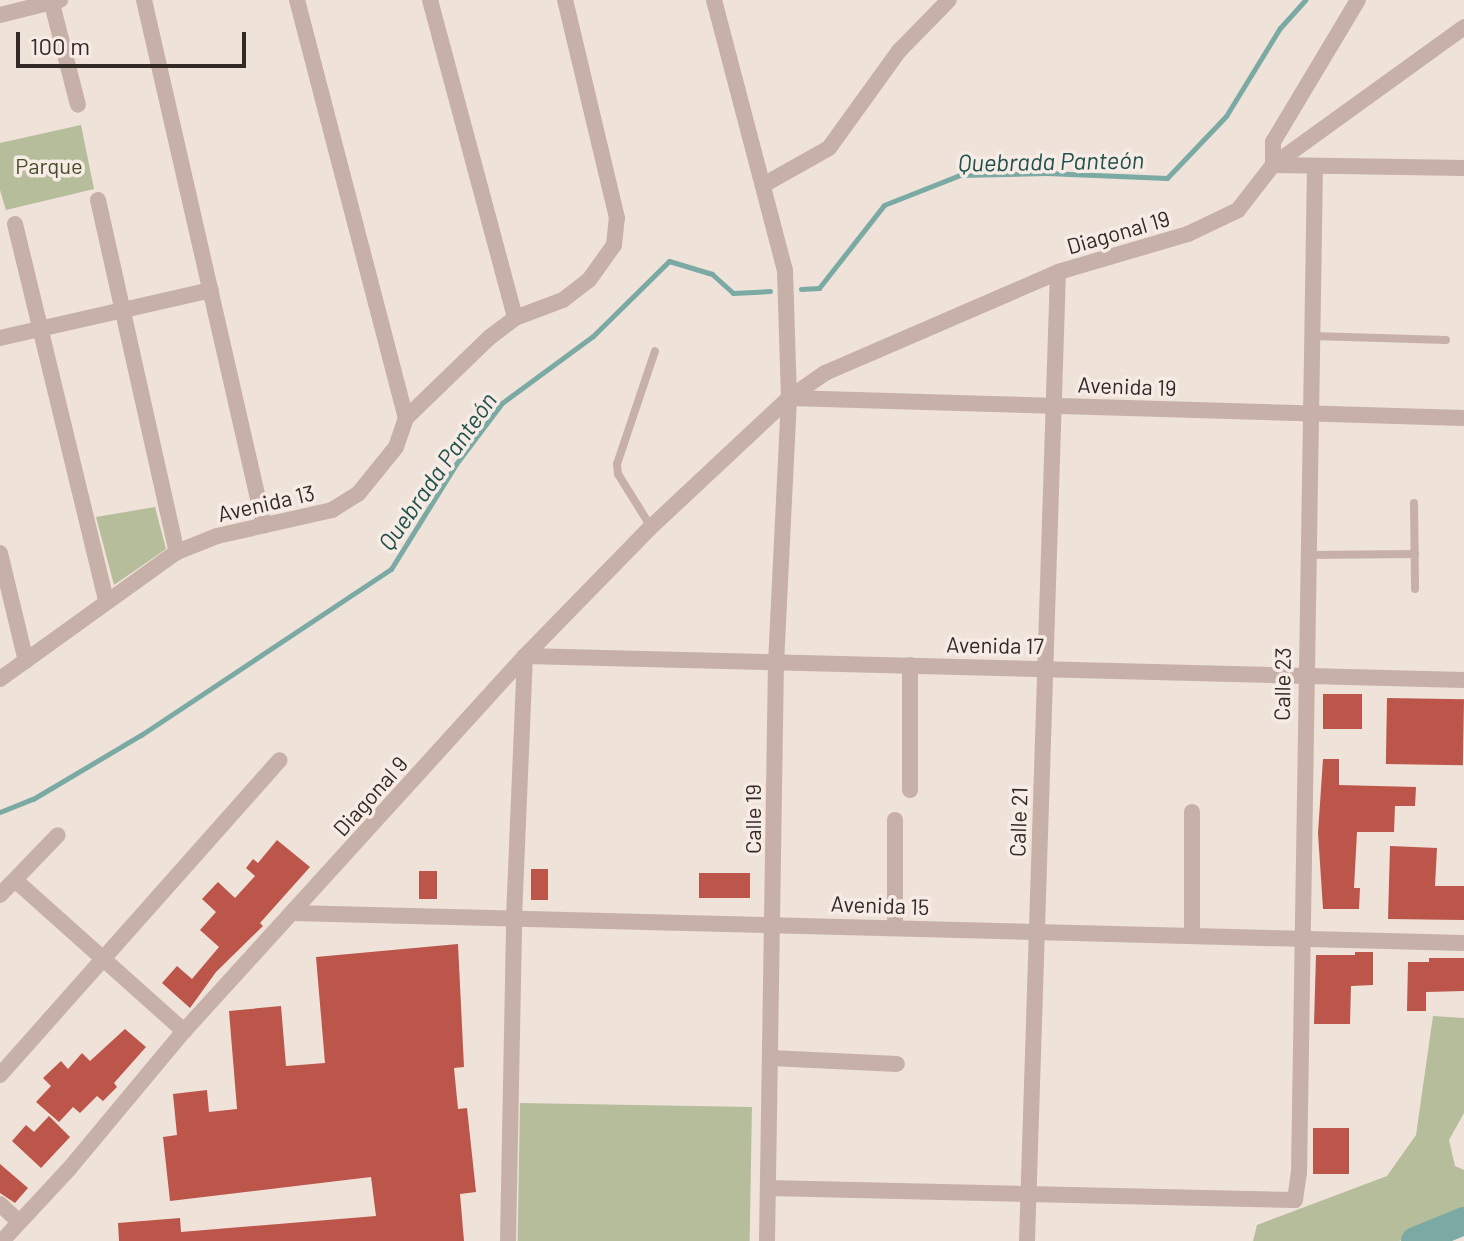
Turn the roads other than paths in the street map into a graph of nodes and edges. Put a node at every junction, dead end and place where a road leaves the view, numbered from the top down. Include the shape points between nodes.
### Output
1 (144, 0) edge
2 (297, 0) edge
3 (430, 0) edge
4 (565, 0) edge
5 (949, 0) edge
6 (1358, 0) edge
7 (54, 1) edge
8 (719, 3) edge
9 (0, 15) edge
10 (1464, 27) edge
11 (78, 105) dead end
12 (1273, 165) junction
13 (1315, 168) junction
14 (1464, 168) edge
15 (765, 184) junction
16 (98, 200) dead end
17 (15, 224) dead end
18 (1058, 272) junction
19 (211, 290) junction
20 (123, 312) junction
21 (515, 318) junction
22 (39, 328) junction
23 (1312, 336) junction
24 (0, 338) edge
25 (1446, 340) dead end
26 (655, 351) dead end
27 (789, 398) junction
28 (1054, 405) junction
29 (1311, 415) junction
30 (406, 418) junction
31 (1464, 418) edge
32 (1414, 503) dead end
33 (264, 525) junction
34 (651, 527) junction
35 (177, 552) junction
36 (0, 553) edge
37 (1415, 554) junction
38 (1307, 555) junction
39 (1415, 589) dead end
40 (106, 601) junction
41 (525, 656) junction
42 (26, 661) junction
43 (776, 662) junction
44 (910, 665) junction
45 (1045, 668) junction
46 (1304, 675) junction
47 (0, 679) edge
48 (1464, 680) edge
49 (280, 760) dead end
50 (910, 790) dead end
51 (1192, 812) dead end
52 (895, 820) dead end
53 (58, 835) dead end
54 (15, 880) junction
55 (0, 895) edge
56 (293, 913) junction
57 (514, 918) junction
58 (774, 923) junction
59 (895, 928) junction
60 (1037, 934) junction
61 (1192, 936) junction
62 (1302, 937) junction
63 (1464, 943) edge
64 (102, 957) junction
65 (184, 1031) junction
66 (771, 1058) junction
67 (897, 1064) dead end
68 (0, 1075) edge
69 (768, 1188) junction
70 (1028, 1196) junction
71 (0, 1204) edge
72 (19, 1222) junction
73 (2, 1241) edge
74 (508, 1241) edge
75 (767, 1241) edge
76 (1027, 1241) edge

1 - 19 street
2 - 30 street
3 - 21 street
4 - 21 street, Avenida 13 via 617,218 614,245 589,280 563,300
5 - 15 street via 899,51 837,140
6 - 12 street, Diagonal 19 via 1273,142
7 - 9 street
7 - 11 street
8 - 15 street, Calle 19
10 - 12 street
12 - 13 street
12 - 18 street, Diagonal 19 via 1238,210 1188,234
13 - 14 street
13 - 23 street, Calle 23
15 - 27 street, Calle 19 via 784,260
16 - 20 street
17 - 22 street
18 - 27 street, Diagonal 19 via 825,373
18 - 28 street, Calle 21
19 - 20 street
19 - 33 street
20 - 22 street
20 - 35 street
21 - 30 street, Avenida 13
22 - 24 street
22 - 40 street
23 - 25 lane
23 - 29 street, Calle 23
26 - 34 lane via 617,464
27 - 28 street, Avenida 19
27 - 34 street, Diagonal 9
27 - 43 street, Calle 19
28 - 29 street, Avenida 19
28 - 45 street, Calle 21
29 - 31 street, Avenida 19
29 - 38 street, Calle 23
30 - 33 street, Avenida 13 via 396,447 358,494 332,510
32 - 37 lane
33 - 35 street, Avenida 13
34 - 41 street, Diagonal 9
35 - 40 street, Avenida 13
36 - 42 street
37 - 38 lane
37 - 39 lane
38 - 46 street, Calle 23
40 - 42 street, Avenida 13
41 - 43 street, Avenida 17
41 - 56 street, Diagonal 9
41 - 57 street
42 - 47 street, Avenida 13
43 - 44 street, Avenida 17
43 - 58 street, Calle 19
44 - 45 street, Avenida 17
44 - 50 street
45 - 46 street, Avenida 17
45 - 60 street, Calle 21
46 - 48 street, Avenida 17
46 - 62 street, Calle 23
49 - 64 street
51 - 61 street
52 - 59 street
53 - 54 street
54 - 55 street
54 - 64 street
56 - 57 street, Avenida 15
56 - 65 street, Diagonal 9
57 - 58 street, Avenida 15
57 - 74 street
58 - 59 street, Avenida 15
58 - 66 street, Calle 19
59 - 60 street, Avenida 15
60 - 61 street, Avenida 15
60 - 70 street, Calle 21
61 - 62 street, Avenida 15
62 - 63 street, Avenida 15
62 - 70 street, Calle 23 via 1295,1200
64 - 65 street
64 - 68 street
65 - 72 street, Diagonal 9
66 - 67 street
66 - 69 street, Calle 19
69 - 70 street
69 - 75 street, Calle 19
70 - 76 street, Calle 21
71 - 72 street
72 - 73 street, Diagonal 9

